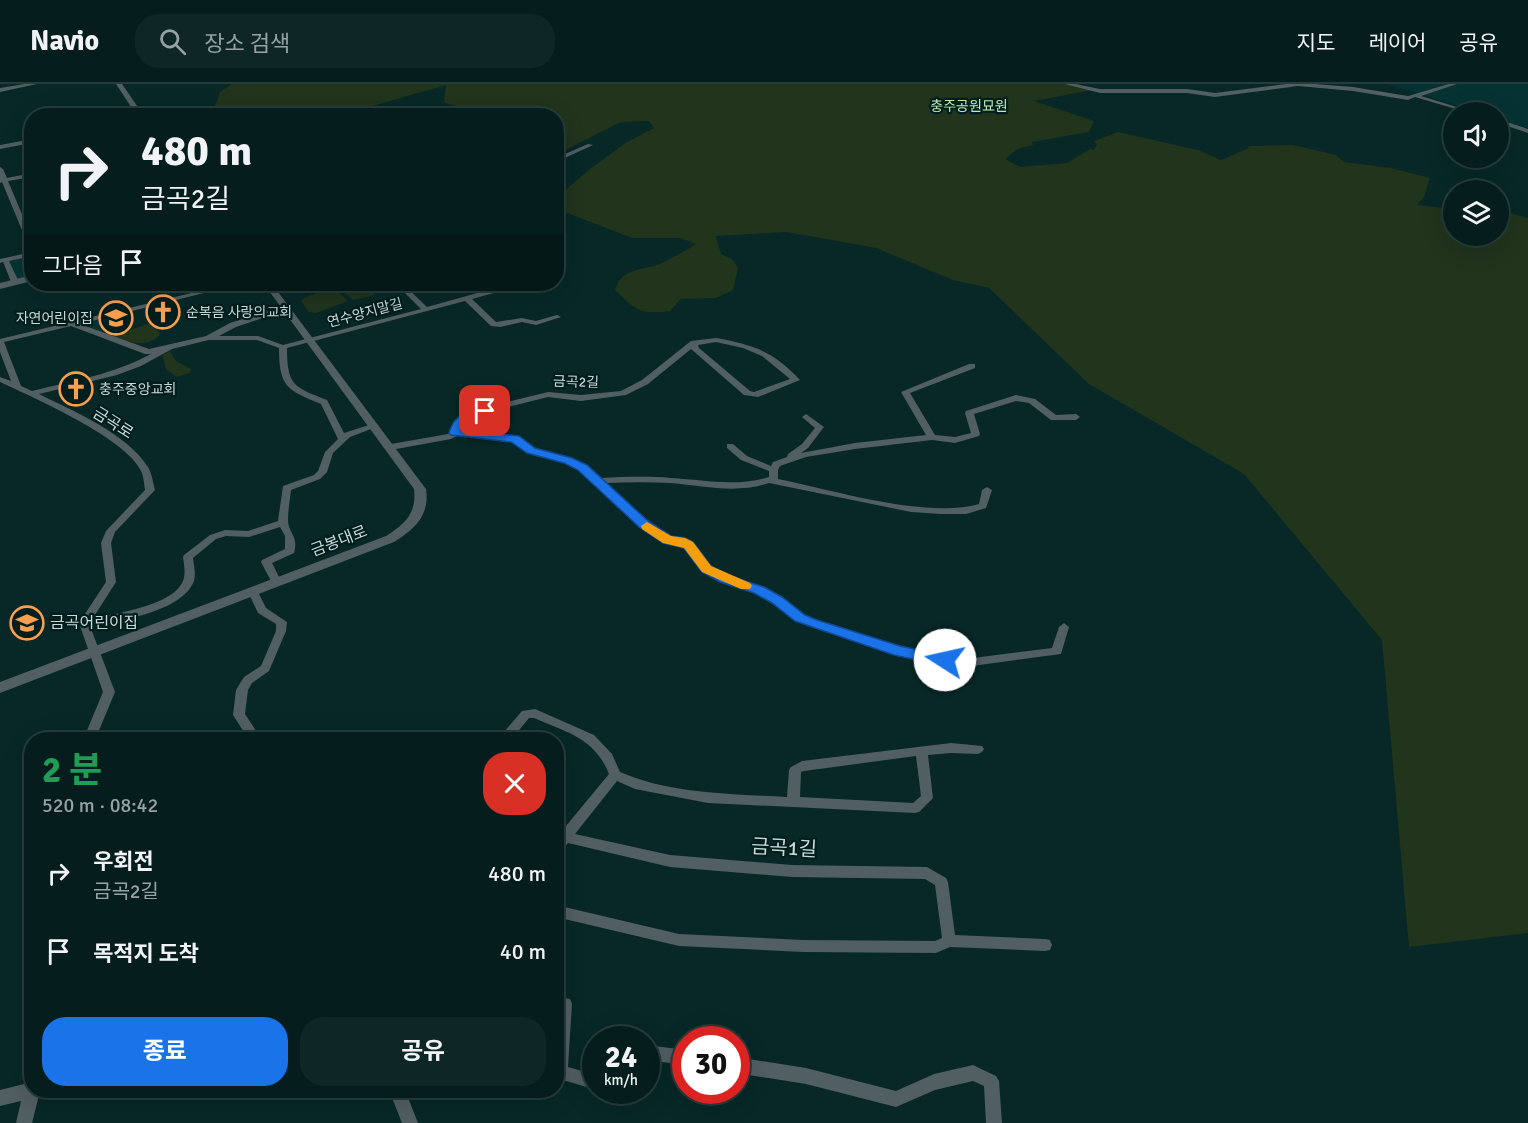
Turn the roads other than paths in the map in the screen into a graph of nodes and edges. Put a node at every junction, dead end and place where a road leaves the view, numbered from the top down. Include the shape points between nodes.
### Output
1 (34, 84) edge
2 (119, 84) edge
3 (1068, 84) edge
4 (1454, 84) edge
5 (9, 86) edge
6 (0, 90) edge
7 (1415, 96) junction
8 (1443, 104) edge
9 (136, 108) edge
10 (1509, 124) edge
11 (1528, 130) edge
12 (24, 142) edge
13 (590, 145) dead end
14 (0, 147) edge
15 (564, 156) edge
16 (0, 169) edge
17 (24, 176) edge
18 (2, 180) edge
19 (24, 229) edge
20 (24, 256) edge
21 (3, 260) edge
22 (24, 280) edge
23 (15, 282) junction
24 (0, 285) edge
25 (207, 291) edge
26 (273, 291) edge
27 (406, 291) edge
28 (491, 291) edge
29 (466, 298) junction
30 (286, 307) junction
31 (426, 310) junction
32 (557, 317) dead end
33 (73, 323) junction
34 (209, 339) junction
35 (0, 341) edge
36 (311, 342) junction
37 (694, 343) junction
38 (169, 347) junction
39 (283, 347) junction
40 (972, 366) dead end
41 (0, 380) edge
42 (17, 387) junction
43 (31, 394) junction
44 (806, 417) dead end
45 (1076, 417) dead end
46 (375, 426) junction
47 (455, 433) junction
48 (933, 437) junction
49 (342, 439) junction
50 (391, 447) junction
51 (730, 447) dead end
52 (786, 460) junction
53 (773, 470) junction
54 (768, 480) junction
55 (600, 481) junction
56 (987, 490) dead end
57 (283, 524) junction
58 (277, 583) junction
59 (253, 592) junction
60 (84, 623) junction
61 (1064, 627) dead end
62 (93, 652) junction
63 (0, 688) edge
64 (92, 732) edge
65 (251, 732) edge
66 (510, 732) edge
67 (978, 749) dead end
68 (921, 751) junction
69 (615, 775) junction
70 (793, 802) junction
71 (564, 839) edge
72 (564, 843) edge
73 (564, 913) edge
74 (949, 941) junction
75 (1045, 945) dead end
76 (750, 1067) edge
77 (564, 1073) edge
78 (582, 1079) edge
79 (24, 1093) edge
80 (0, 1098) edge
81 (30, 1098) edge
82 (400, 1098) edge
83 (24, 1123) edge
84 (410, 1123) edge
85 (994, 1123) edge

1 - 5 street
2 - 9 street
3 - 7 street via 1100,91 1215,94 1298,84
4 - 7 street
5 - 6 street
7 - 8 street
10 - 11 street
12 - 14 street
13 - 15 street
16 - 18 street
17 - 18 street
18 - 19 street
20 - 21 street
21 - 23 street
22 - 23 street
23 - 24 street
25 - 33 street
26 - 30 street, 금봉대로
27 - 31 street, 연수양지말길
28 - 29 street, 연수양지말길
29 - 31 street, 연수양지말길
29 - 32 street via 500,326
30 - 34 street via 233,325
30 - 36 street, 금봉대로
31 - 36 street, 연수양지말길
33 - 35 street
33 - 38 street via 148,351
34 - 38 street
34 - 39 street via 258,338
35 - 42 street
36 - 39 street, 연수양지말길
36 - 46 street, 금봉대로
37 - 37 street via 716,340 745,346 765,354 796,380 755,394 747,393 695,349
37 - 47 street, 금곡2길 via 645,382 623,393 581,398 548,394 465,416 458,421
38 - 43 street via 122,370
39 - 49 street via 287,379 297,391 324,402
40 - 48 street via 905,392
41 - 42 street, 금곡로
42 - 43 street, 금곡로
43 - 60 street, 금곡로 via 112,437 146,470 150,490 111,531 106,543 111,582
44 - 52 street via 820,427 805,446
45 - 48 street via 1054,418 1032,401 1016,398 969,413 976,434 955,440
46 - 49 street
46 - 50 street, 금봉대로
47 - 50 street
47 - 55 street via 514,438 531,450 583,467
48 - 52 street via 855,446
49 - 57 street via 329,452 317,477 286,488
50 - 58 street, 금봉대로 via 420,489 423,500 408,528 390,539
51 - 53 street via 744,458
52 - 53 street
53 - 54 street via 774,478
54 - 55 street via 745,486 661,480
54 - 56 street via 943,512 975,510 983,506
55 - 61 street via 644,524 668,540 688,545 706,569 759,590 800,618 899,651 965,663 1057,651
57 - 58 street via 290,536 290,551 266,562
57 - 60 street via 249,534 213,537 188,557 189,582 179,595 115,619
58 - 59 street, 금봉대로
59 - 62 street, 금봉대로
59 - 65 street via 262,610 282,622 265,668 248,680 242,690 239,715
60 - 62 street
62 - 63 street, 금봉대로
62 - 64 street via 109,692
66 - 69 street via 526,714 535,713 590,738 608,757
67 - 68 street
68 - 70 street via 802,766 795,770
68 - 70 street via 927,798 915,808
69 - 70 street via 635,784 708,798
69 - 71 street, 금곡1길
72 - 74 street, 금곡1길 via 670,861 792,871 927,873 941,882
73 - 74 street via 679,940 936,947
74 - 75 street
76 - 85 street via 806,1076 896,1099 934,1082 973,1073 991,1081
77 - 78 street
79 - 80 street
81 - 83 street
82 - 84 street

